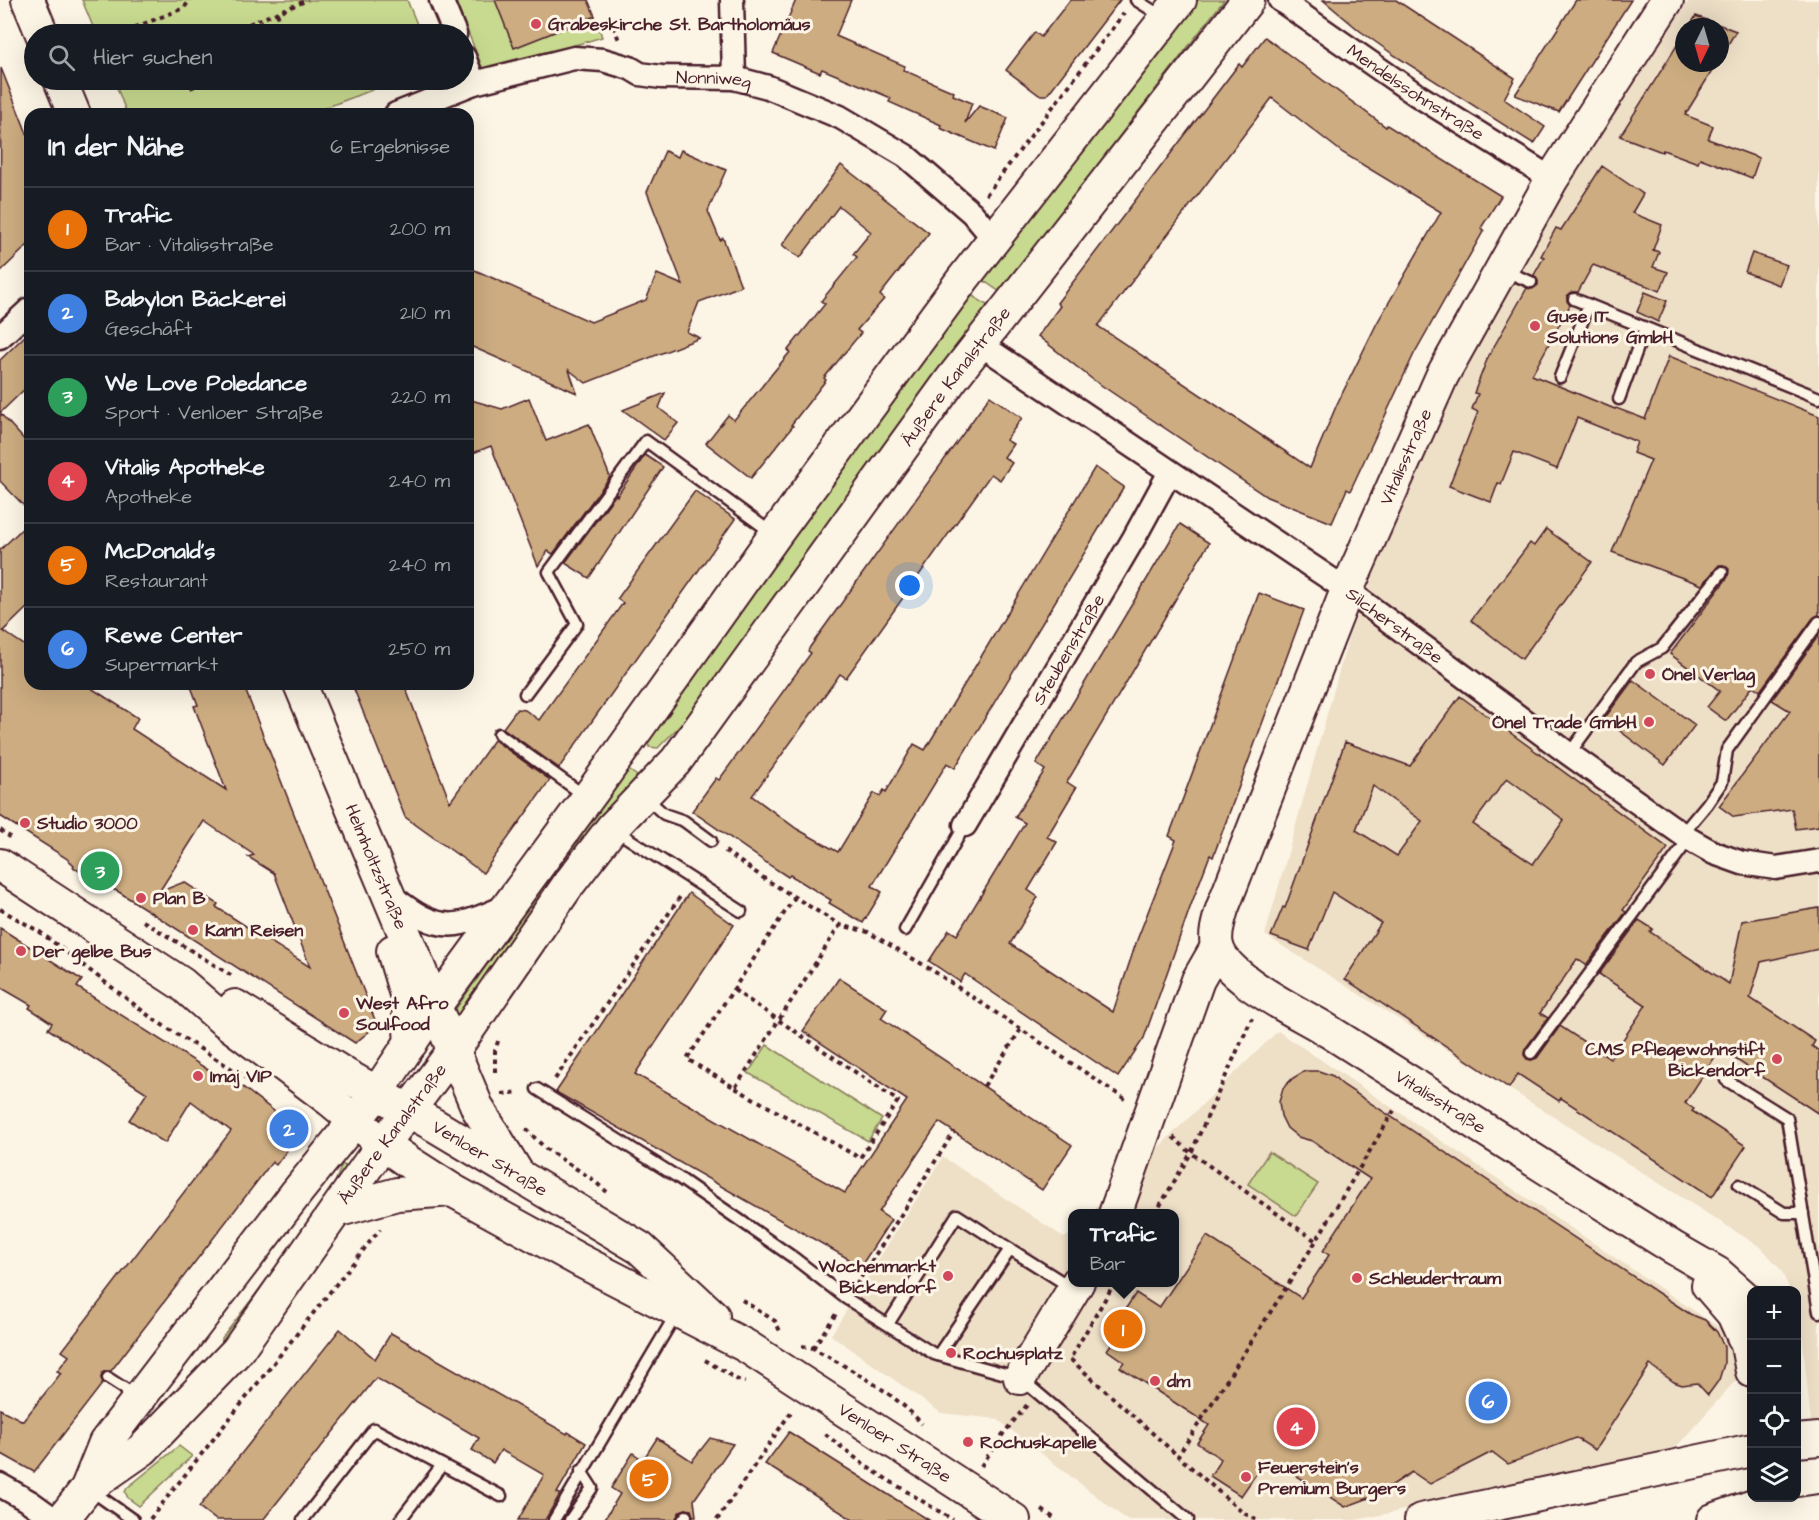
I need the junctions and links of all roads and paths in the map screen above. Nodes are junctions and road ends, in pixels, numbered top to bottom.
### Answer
1 (28, 0) edge
2 (190, 0) edge
3 (308, 0) edge
4 (441, 0) edge
5 (732, 0) edge
6 (1136, 0) edge
7 (1248, 0) edge
8 (1280, 0) edge
9 (1667, 0) edge
10 (1173, 9) edge
11 (277, 13) junction
12 (610, 18) dead end
13 (38, 24) edge
14 (143, 24) edge
15 (249, 24) edge
16 (281, 24) edge
17 (451, 24) edge
18 (615, 29) dead end
19 (734, 78) junction
20 (474, 83) edge
21 (64, 90) edge
22 (456, 90) edge
23 (72, 108) edge
24 (411, 108) edge
25 (1552, 179) junction
26 (994, 239) junction
27 (1502, 270) junction
28 (1531, 282) dead end
29 (1574, 299) dead end
30 (1589, 305) junction
31 (24, 315) edge
32 (1645, 328) junction
33 (0, 337) edge
34 (980, 344) junction
35 (1560, 377) dead end
36 (1819, 398) edge
37 (1619, 399) dead end
38 (1170, 472) junction
39 (775, 535) junction
40 (1722, 572) dead end
41 (1347, 590) junction
42 (1819, 622) edge
43 (302, 690) edge
44 (525, 694) dead end
45 (635, 731) junction
46 (499, 734) dead end
47 (1569, 754) junction
48 (676, 761) junction
49 (644, 795) junction
50 (588, 798) junction
51 (965, 825) joint
52 (612, 828) junction
53 (0, 830) edge
54 (1685, 837) junction
55 (711, 841) joint
56 (10, 854) edge
57 (1819, 861) edge
58 (692, 879) junction
59 (386, 891) junction
60 (795, 897) junction
61 (507, 906) junction
62 (0, 909) edge
63 (741, 911) dead end
64 (136, 916) dead end
65 (840, 925) junction
66 (905, 930) dead end
67 (1217, 946) junction
68 (238, 980) dead end
69 (182, 984) junction
70 (733, 989) junction
71 (1263, 993) junction
72 (435, 1006) junction
73 (779, 1021) junction
74 (1021, 1029) junction
75 (501, 1030) dead end
76 (192, 1036) dead end
77 (494, 1039) dead end
78 (189, 1042) junction
79 (411, 1043) junction
80 (454, 1050) junction
81 (1531, 1053) dead end
82 (1726, 1080) dead end
83 (1411, 1083) junction
84 (984, 1086) dead end
85 (262, 1088) dead end
86 (735, 1088) junction
87 (1110, 1089) dead end
88 (541, 1091) joint
89 (377, 1093) junction
90 (408, 1111) junction
91 (355, 1121) junction
92 (523, 1126) dead end
93 (954, 1132) dead end
94 (383, 1144) junction
95 (1191, 1153) junction
96 (518, 1175) junction
97 (1739, 1185) dead end
98 (452, 1190) junction
99 (397, 1194) junction
100 (608, 1194) dead end
101 (1117, 1209) edge
102 (1158, 1209) edge
103 (336, 1210) junction
104 (1803, 1213) junction
105 (1316, 1240) junction
106 (1672, 1247) junction
107 (1010, 1249) junction
108 (1068, 1282) edge
109 (1076, 1287) edge
110 (1112, 1287) edge
111 (847, 1299) junction
112 (742, 1300) dead end
113 (1747, 1300) edge
114 (678, 1309) junction
115 (1819, 1312) edge
116 (204, 1314) junction
117 (888, 1324) junction
118 (780, 1331) dead end
119 (1747, 1344) edge
120 (795, 1345) dead end
121 (746, 1346) junction
122 (813, 1348) junction
123 (237, 1351) junction
124 (939, 1355) junction
125 (704, 1360) dead end
126 (108, 1378) dead end
127 (738, 1380) dead end
128 (1029, 1386) junction
129 (887, 1390) junction
130 (882, 1397) dead end
131 (139, 1398) junction
132 (793, 1408) dead end
133 (922, 1424) dead end
134 (1747, 1439) edge
135 (1819, 1439) edge
136 (1801, 1441) edge
137 (1740, 1453) edge
138 (1178, 1456) junction
139 (442, 1465) junction
140 (581, 1471) junction
141 (977, 1472) dead end
142 (0, 1485) edge
143 (87, 1488) junction
144 (501, 1496) dead end
145 (1763, 1502) edge
146 (1819, 1511) edge
147 (1016, 1516) edge
148 (55, 1520) edge
149 (62, 1520) edge
150 (133, 1520) edge
151 (150, 1520) edge
152 (303, 1520) edge
153 (400, 1520) edge
154 (554, 1520) edge
155 (570, 1520) edge
156 (717, 1520) edge
157 (1057, 1520) edge
158 (1188, 1520) edge
159 (1256, 1520) edge
160 (1421, 1520) edge
161 (1713, 1520) edge
162 (1758, 1520) edge

1 - 13 main road
2 - 14 path
3 - 11 path
4 - 17 street
5 - 19 street
6 - 10 lane
7 - 34 main road, Äußere Kanalstraße
8 - 25 street, Mendelssohnstraße
9 - 25 main road, Vitalisstraße
10 - 26 main road, Äußere Kanalstraße
11 - 15 path
11 - 16 path
12 - 18 path
19 - 20 street, Nonniweg
19 - 26 street, Nonniweg
21 - 23 main road
22 - 24 street, Nonniweg
25 - 27 main road, Vitalisstraße
26 - 39 main road, Äußere Kanalstraße
27 - 28 lane
27 - 41 main road, Vitalisstraße
29 - 30 lane
30 - 32 lane
30 - 35 lane
31 - 33 street
32 - 36 lane
32 - 37 lane
34 - 38 street, Silcherstraße
34 - 48 main road, Äußere Kanalstraße
38 - 41 street, Silcherstraße
38 - 51 street, Steubenstraße
39 - 44 lane
39 - 45 main road, Äußere Kanalstraße
40 - 47 lane
41 - 47 street, Silcherstraße
41 - 67 main road, Vitalisstraße
42 - 54 lane
43 - 59 main road, Helmholtzstraße
45 - 48 main road
45 - 50 main road, Äußere Kanalstraße
46 - 50 lane
47 - 54 street, Silcherstraße
48 - 49 main road, Äußere Kanalstraße
49 - 52 main road, Äußere Kanalstraße
49 - 55 lane
50 - 61 main road, Äußere Kanalstraße
51 - 66 lane
52 - 58 lane
52 - 80 main road, Äußere Kanalstraße
53 - 56 path
54 - 57 street, Silcherstraße
54 - 81 lane
55 - 60 path
56 - 69 main road, Venloer Straße
58 - 63 lane
58 - 88 path
59 - 61 street
59 - 72 main road, Helmholtzstraße
59 - 79 main road
60 - 65 path
60 - 70 path
61 - 72 main road, Äußere Kanalstraße
62 - 78 path
64 - 68 path
65 - 73 path
65 - 74 path
67 - 71 main road, Vitalisstraße
67 - 101 main road, Vitalisstraße
69 - 89 main road, Venloer Straße
69 - 91 main road, Venloer Straße
70 - 73 path
70 - 86 path
71 - 83 main road, Vitalisstraße
71 - 95 path
72 - 79 main road, Äußere Kanalstraße
72 - 80 main road, Helmholtzstraße
73 - 86 path
73 - 86 path
74 - 84 path
74 - 87 path
75 - 77 path
76 - 78 path
78 - 85 path
79 - 89 main road, Äußere Kanalstraße
80 - 90 main road, Äußere Kanalstraße
80 - 96 main road, Helmholtzstraße
82 - 104 lane
83 - 105 path
83 - 106 main road, Vitalisstraße
88 - 111 lane
89 - 90 main road, Venloer Straße
89 - 91 main road, Äußere Kanalstraße
90 - 94 main road, Äußere Kanalstraße
90 - 96 main road, Venloer Straße
91 - 94 main road, Venloer Straße
91 - 116 main road, Äußere Kanalstraße
92 - 100 path
93 - 111 path
94 - 98 main road, Venloer Straße
94 - 103 main road, Äußere Kanalstraße
95 - 102 path
95 - 105 path
96 - 121 main road, Venloer Straße
97 - 104 lane
98 - 99 main road
98 - 114 main road, Venloer Straße
99 - 103 main road
99 - 151 path
103 - 123 main road, Äußere Kanalstraße
104 - 115 lane
105 - 138 path
106 - 113 main road, Vitalisstraße
106 - 119 main road, Vitalisstraße
107 - 108 lane
107 - 117 lane
107 - 124 lane
109 - 128 main road
110 - 138 path
111 - 117 lane
111 - 122 path
112 - 118 path
114 - 121 main road, Venloer Straße
114 - 140 lane
116 - 123 main road
116 - 131 main road, Äußere Kanalstraße
117 - 124 lane
120 - 122 path
121 - 147 main road, Venloer Straße
122 - 129 path
123 - 143 main road, Äußere Kanalstraße
124 - 128 lane
125 - 127 path
126 - 131 lane
128 - 141 path
128 - 158 lane
129 - 130 path
129 - 133 path
131 - 143 main road, Äußere Kanalstraße
132 - 156 path
134 - 137 main road
135 - 136 main road
137 - 160 main road
138 - 159 path
139 - 144 lane
139 - 152 lane
139 - 153 lane
140 - 154 lane
140 - 155 lane
142 - 148 street
143 - 149 main road, Äußere Kanalstraße
143 - 150 lane
145 - 161 main road
146 - 162 main road
147 - 157 path

